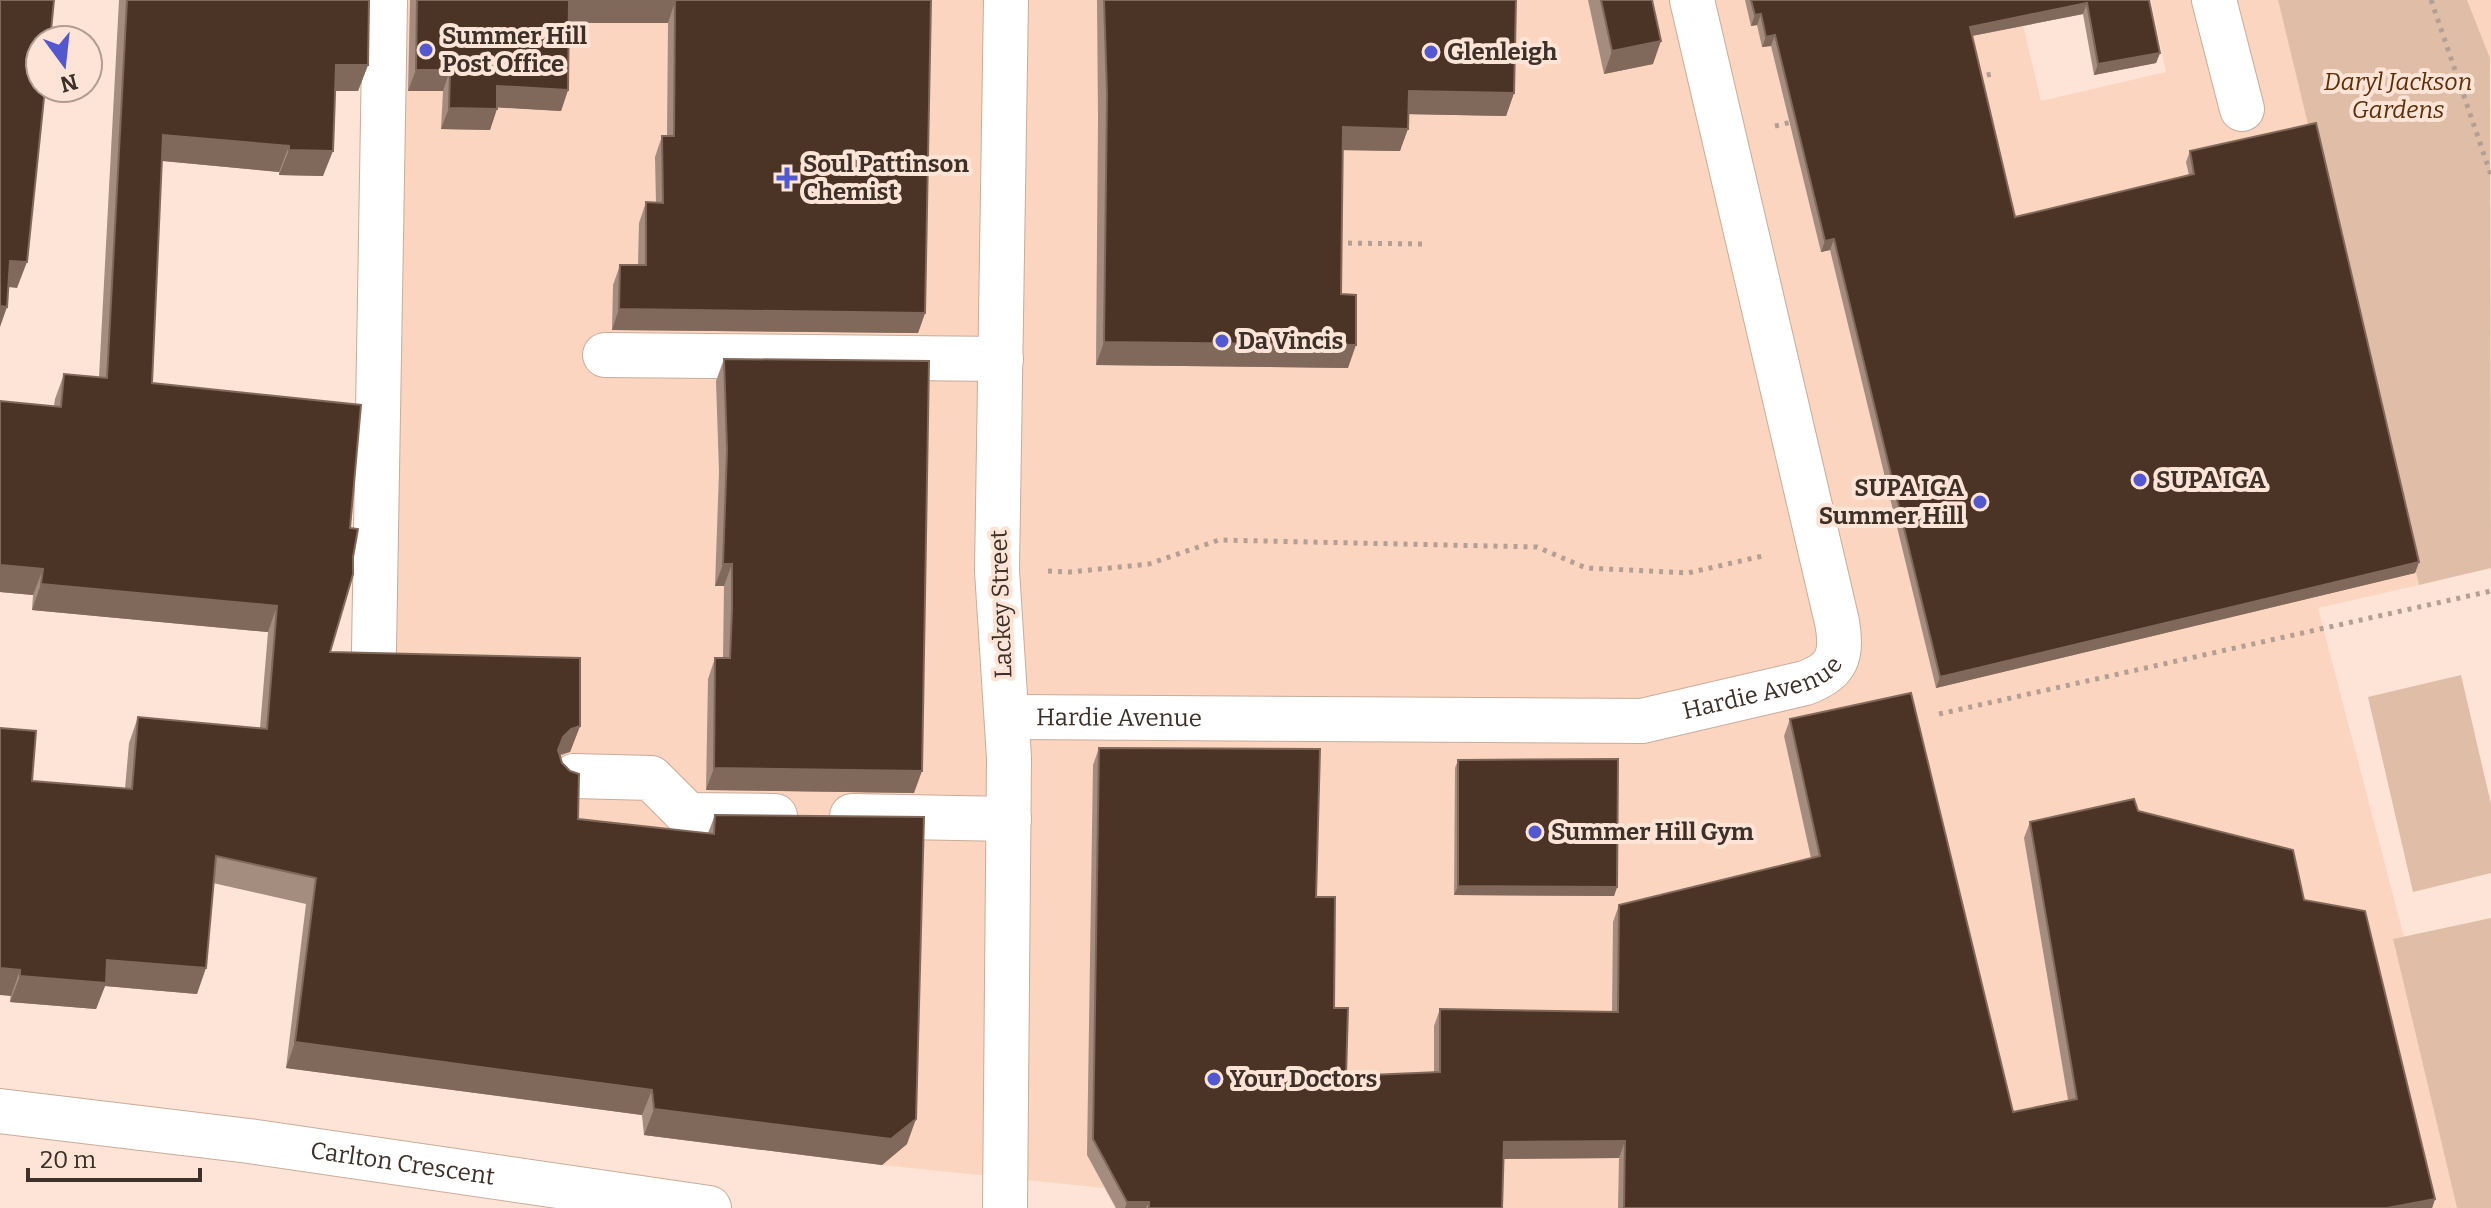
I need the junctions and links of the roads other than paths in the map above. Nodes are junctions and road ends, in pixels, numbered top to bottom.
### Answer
1 (385, 0) edge
2 (1006, 0) edge
3 (1692, 0) edge
4 (2214, 0) edge
5 (2242, 109) dead end
6 (605, 355) dead end
7 (1001, 359) junction
8 (374, 650) edge
9 (1007, 717) junction
10 (574, 776) edge
11 (1009, 819) junction
12 (0, 1111) edge
13 (709, 1208) edge
14 (1005, 1208) edge

1 - 8 street
2 - 7 street, Lackey Street
3 - 9 street, Hardie Avenue
4 - 5 street
6 - 7 street
7 - 9 street, Lackey Street
9 - 11 street, Lackey Street
10 - 11 street
11 - 14 street, Lackey Street
12 - 13 street, Carlton Crescent

